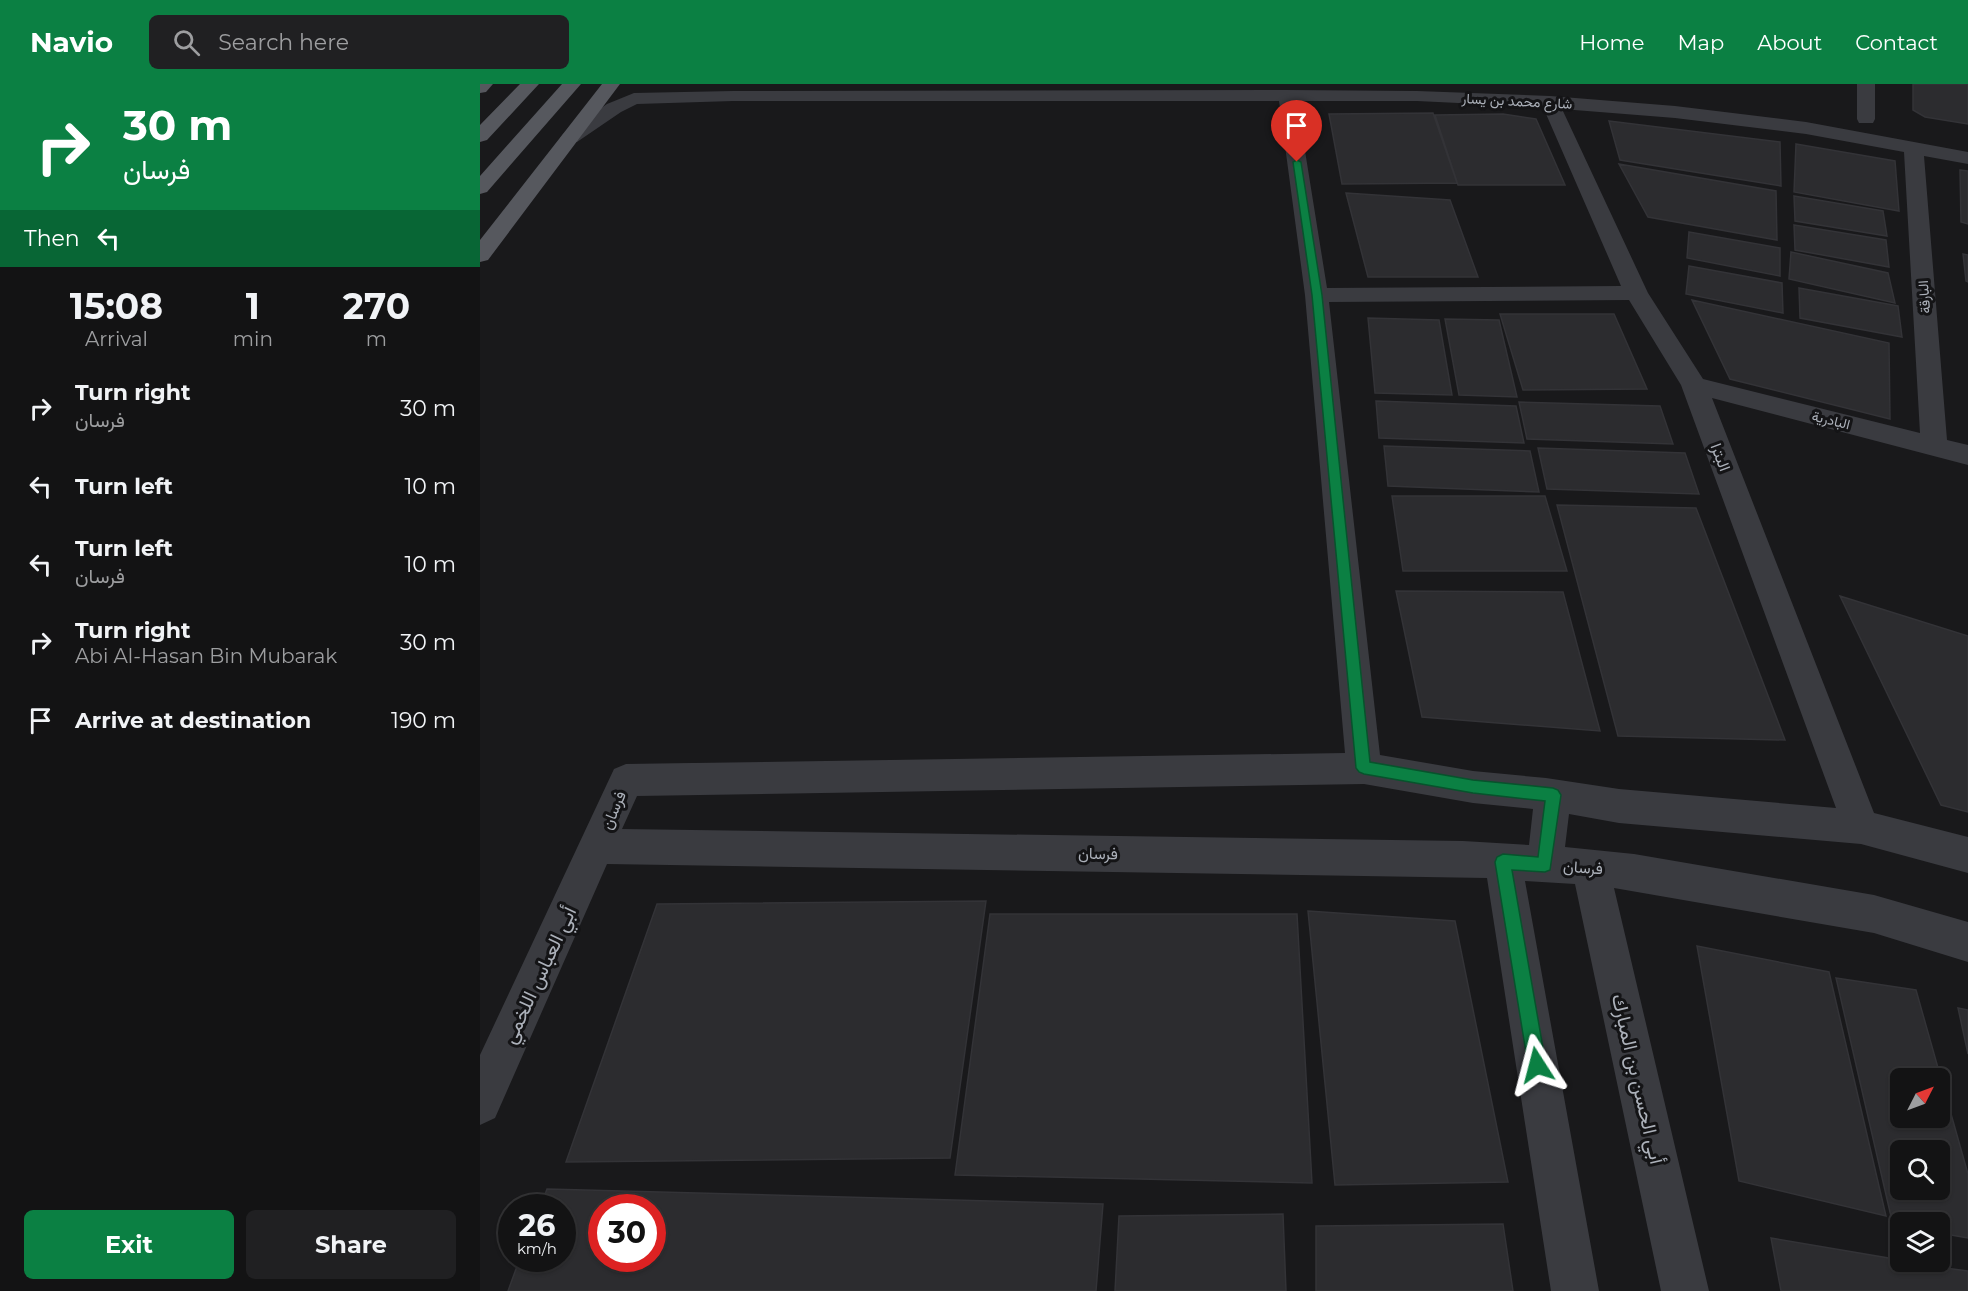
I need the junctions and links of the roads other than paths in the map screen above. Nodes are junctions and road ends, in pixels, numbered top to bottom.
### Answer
1 (484, 84) edge
2 (530, 84) edge
3 (572, 84) edge
4 (611, 84) edge
5 (700, 84) edge
6 (1866, 84) edge
7 (480, 88) edge
8 (1287, 95) junction
9 (733, 96) junction
10 (1550, 102) junction
11 (1844, 115) dead end
12 (1866, 118) junction
13 (1889, 123) dead end
14 (480, 136) edge
15 (570, 138) junction
16 (1914, 148) junction
17 (1968, 158) edge
18 (480, 188) edge
19 (480, 255) edge
20 (1636, 293) junction
21 (1317, 295) junction
22 (1694, 386) junction
23 (1934, 446) junction
24 (1968, 455) edge
25 (1364, 768) junction
26 (1553, 795) junction
27 (1861, 827) junction
28 (598, 846) junction
29 (1968, 855) edge
30 (1503, 862) junction
31 (1545, 865) junction
32 (1590, 867) junction
33 (1968, 942) edge
34 (480, 1103) edge
35 (1575, 1291) edge
36 (1685, 1291) edge

1 - 7 main road
2 - 14 main road
3 - 18 main road
4 - 15 main road
5 - 9 street
6 - 12 street
8 - 9 street, شارع محمد بن يسار
8 - 10 street, شارع محمد بن يسار
8 - 21 street
9 - 15 street, شارع محمد بن يسار
10 - 16 street, شارع محمد بن يسار
10 - 20 street, البترا
11 - 12 street
12 - 13 street
15 - 19 main road
16 - 17 street, شارع محمد بن يسار
16 - 23 street, البارقة
20 - 21 street
20 - 22 street, البترا
21 - 25 street
22 - 23 street, البادرية
22 - 27 street, البترا
23 - 24 street, البادرية
25 - 26 street, فرسان
25 - 28 street, فرسان
26 - 27 street, فرسان
26 - 31 street
27 - 29 street, فرسان
28 - 30 street, فرسان
28 - 34 street, أبي العباس اللخمي
30 - 31 street, فرسان
30 - 35 street
31 - 32 street, فرسان
32 - 33 street, فرسان
32 - 36 street, أبي الحسن بن المبارك

